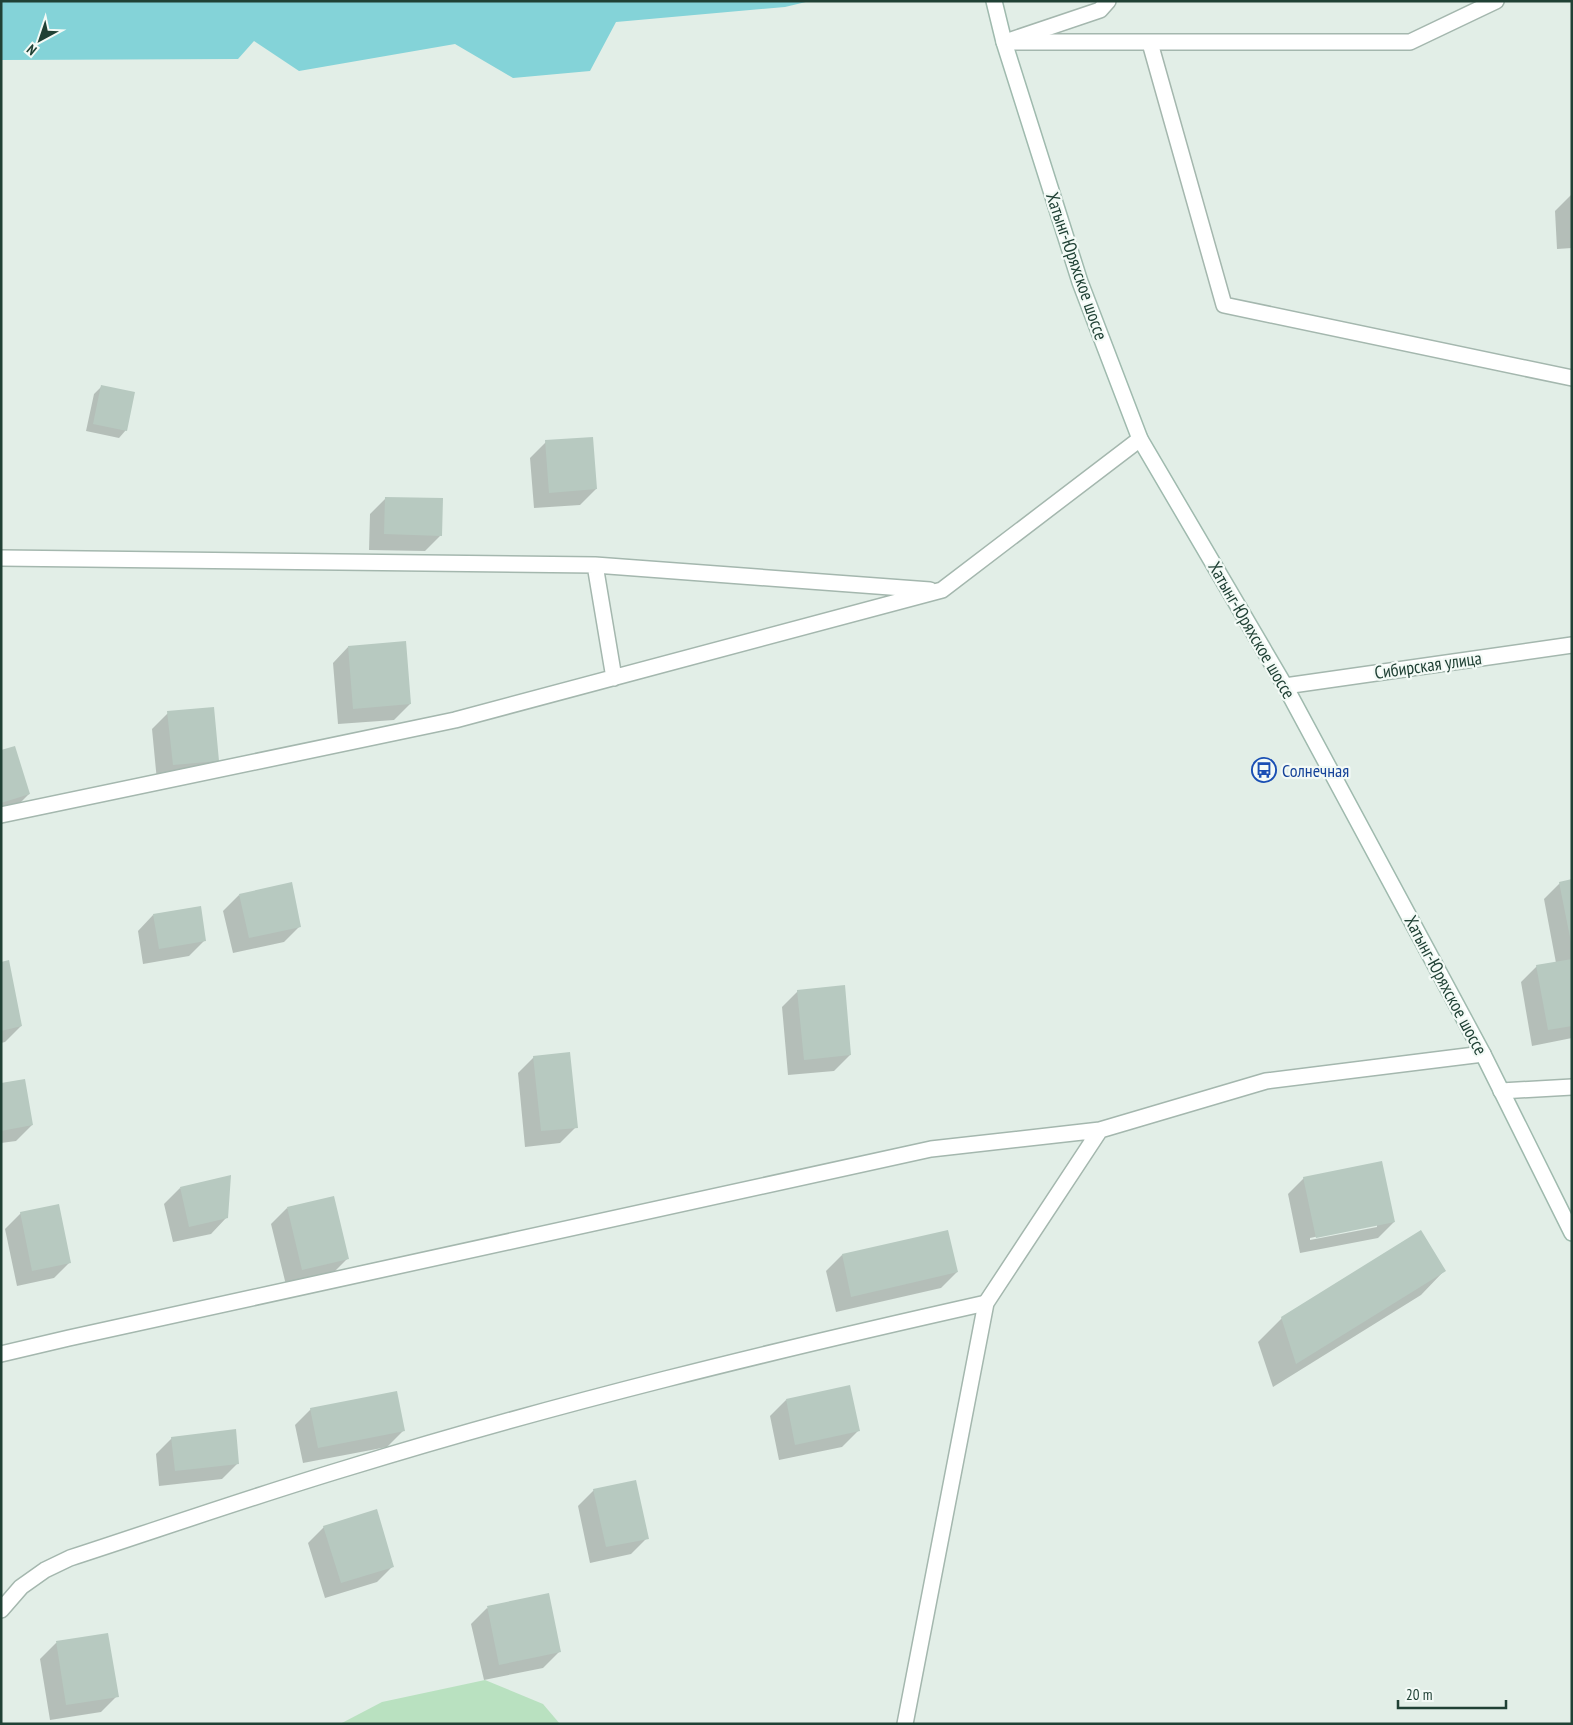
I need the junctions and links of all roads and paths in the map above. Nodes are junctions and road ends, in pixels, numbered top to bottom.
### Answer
1 (994, 1) edge
2 (1108, 1) edge
3 (1496, 1) edge
4 (1004, 42) junction
5 (1150, 43) junction
6 (1572, 378) edge
7 (1140, 439) junction
8 (1, 558) edge
9 (596, 565) junction
10 (942, 590) junction
11 (1572, 645) edge
12 (614, 678) junction
13 (1285, 686) junction
14 (1, 815) edge
15 (1483, 1054) junction
16 (1572, 1087) edge
17 (1501, 1091) junction
18 (1100, 1130) junction
19 (1572, 1233) edge
20 (986, 1303) junction
21 (1, 1354) edge
22 (1, 1610) edge
23 (905, 1724) edge

1 - 4 street, Хатынг-Юряхское шоссе
2 - 4 street
3 - 5 street
4 - 5 street
4 - 7 street, Хатынг-Юряхское шоссе
5 - 6 street
7 - 10 street
7 - 13 street, Хатынг-Юряхское шоссе
8 - 9 street
9 - 10 street
9 - 12 street
10 - 12 street
11 - 13 street, Сибирская улица
12 - 14 street
13 - 15 street, Хатынг-Юряхское шоссе
15 - 17 street, Хатынг-Юряхское шоссе
15 - 18 street
16 - 17 street
17 - 19 street, Хатынг-Юряхское шоссе
18 - 20 street
18 - 21 street
20 - 22 street
20 - 23 street

